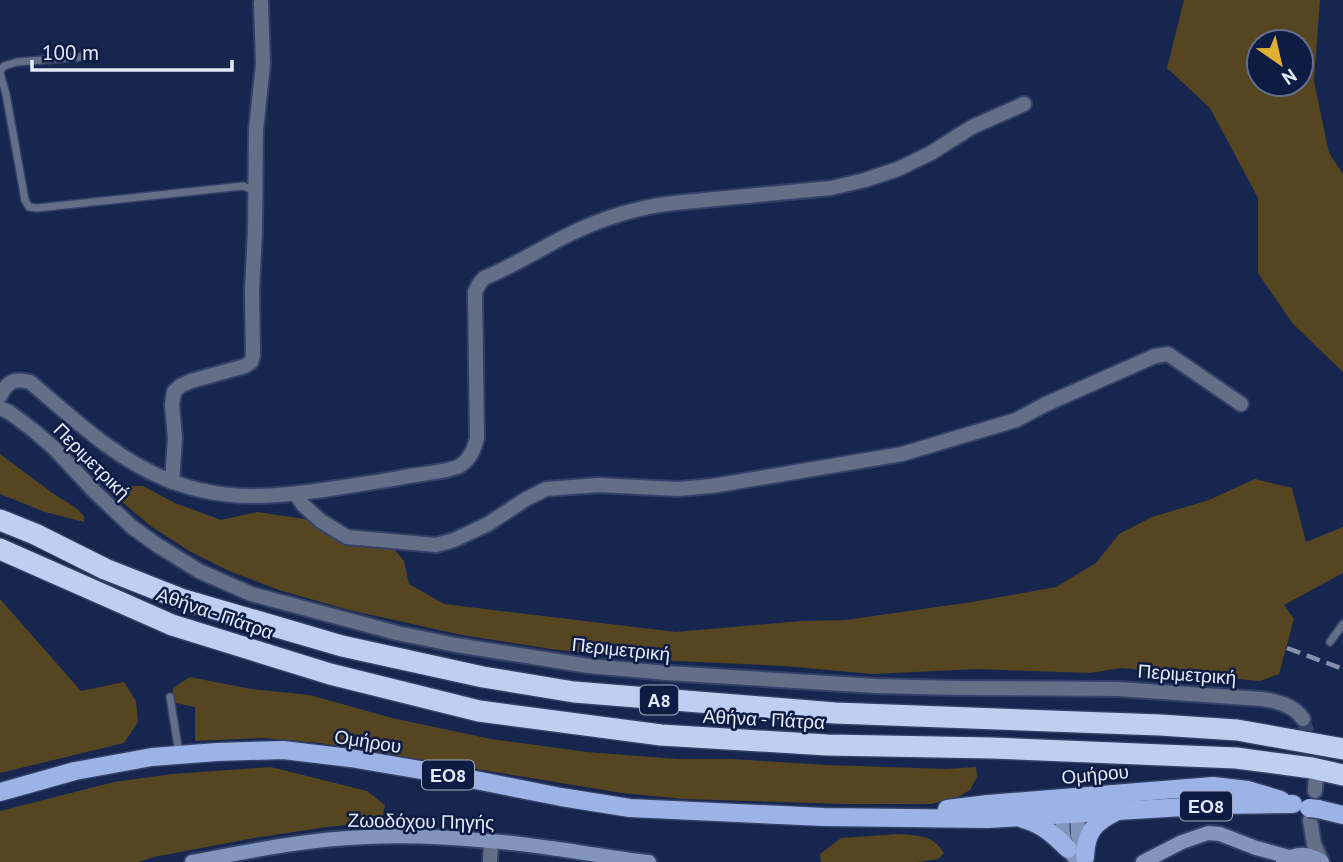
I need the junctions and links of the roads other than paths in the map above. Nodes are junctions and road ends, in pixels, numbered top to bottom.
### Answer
1 (261, 3) dead end
2 (92, 56) dead end
3 (0, 72) edge
4 (1024, 104) dead end
5 (255, 191) junction
6 (0, 373) edge
7 (20, 380) junction
8 (2, 392) edge
9 (1241, 404) dead end
10 (0, 408) edge
11 (172, 482) junction
12 (296, 494) junction
13 (0, 520) edge
14 (0, 549) edge
15 (1343, 624) edge
16 (1330, 642) dead end
17 (170, 697) dead end
18 (1303, 719) tunnel mouth
19 (1343, 749) edge
20 (179, 754) junction
21 (1343, 775) edge
22 (0, 792) edge
23 (1310, 798) junction
24 (1071, 805) junction
25 (1119, 810) junction
26 (1343, 815) edge
27 (899, 817) junction
28 (1017, 817) junction
29 (491, 841) junction
30 (1245, 844) junction
31 (1080, 858) edge
32 (1289, 858) edge
33 (192, 862) edge
34 (490, 862) edge
35 (649, 862) edge
36 (1143, 862) edge
37 (1263, 862) edge
38 (1322, 862) edge

1 - 5 street
2 - 3 lane
3 - 5 lane
4 - 12 street
5 - 11 street
6 - 7 street
7 - 8 street
7 - 11 street
9 - 12 street
10 - 18 street, Περιμετρική
11 - 12 street
13 - 19 highway, Αθήνα - Πάτρα / Α8
14 - 21 highway, Αθήνα - Πάτρα / Α8
15 - 16 lane
17 - 20 lane
20 - 22 main road, Ομήρου / ΕΟ8
20 - 27 main road, Ομήρου / ΕΟ8
23 - 24 main road, Ομήρου / ΕΟ8
23 - 25 main road, Ομήρου / ΕΟ8
23 - 26 main road, Ομήρου / ΕΟ8
24 - 25 main road, Ομήρου / ΕΟ8
24 - 27 main road, Ομήρου / ΕΟ8
24 - 28 main road, Ομήρου / ΕΟ8
24 - 31 main road
25 - 31 main road
27 - 28 main road, Ομήρου / ΕΟ8
28 - 31 main road
29 - 33 main road, Ζωοδόχου Πηγής
29 - 34 street
29 - 35 main road, Ζωοδόχου Πηγής
30 - 32 main road
30 - 36 main road
30 - 37 main road
32 - 38 main road
32 - 38 street

